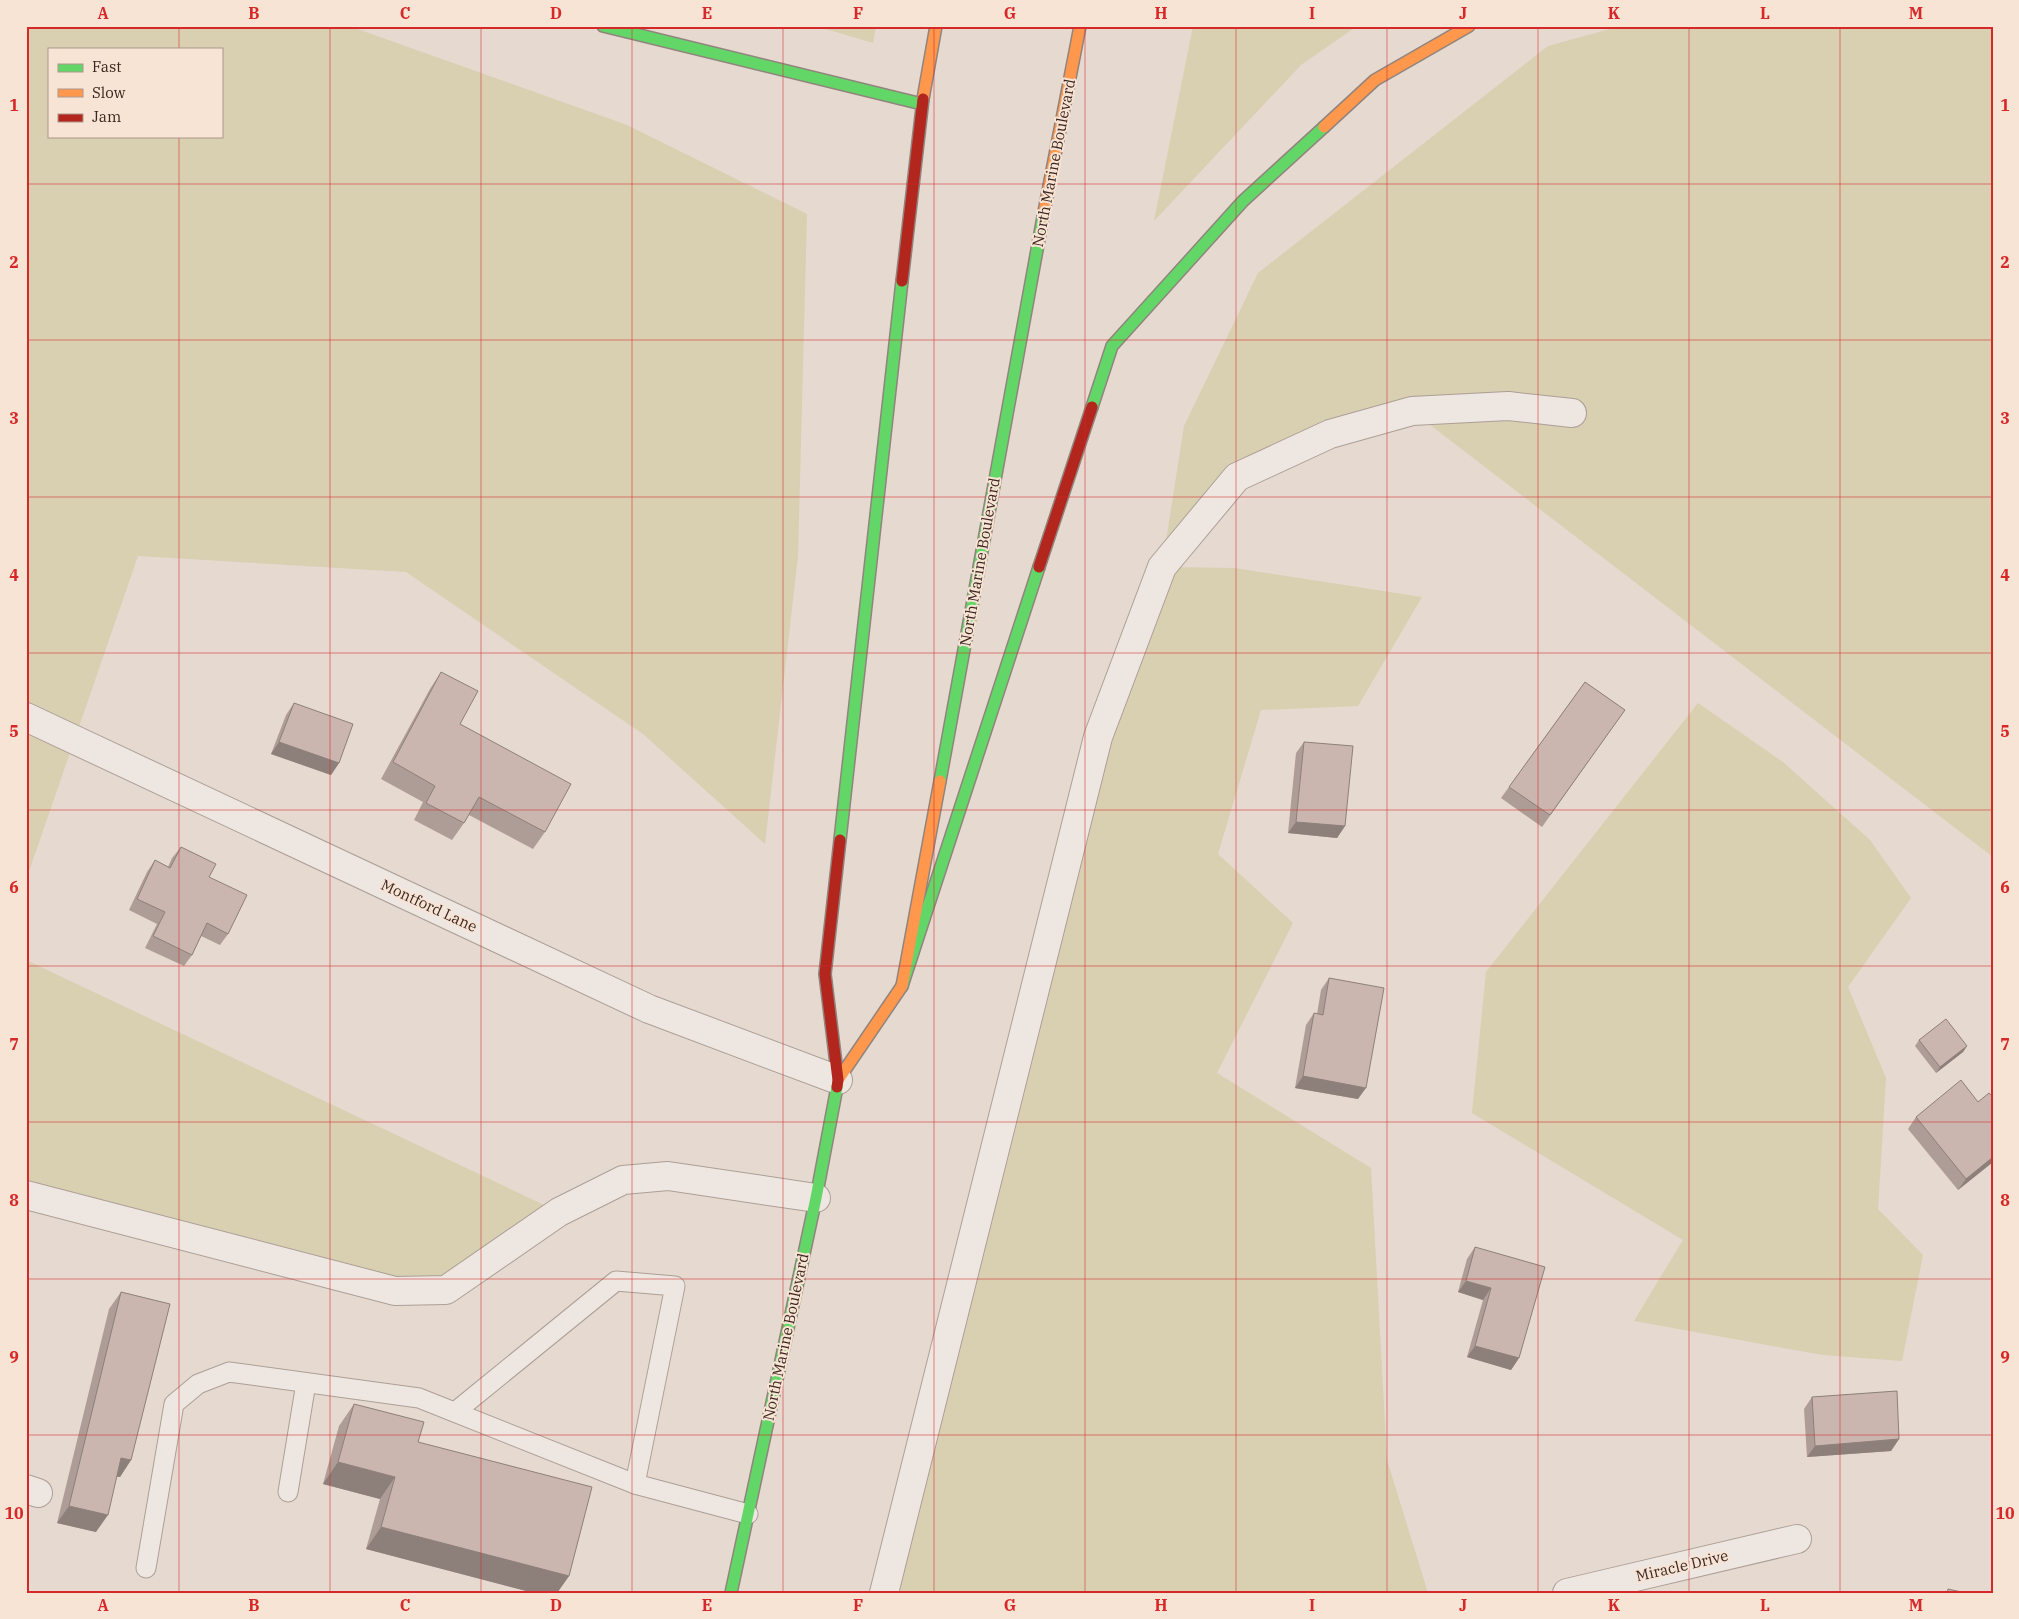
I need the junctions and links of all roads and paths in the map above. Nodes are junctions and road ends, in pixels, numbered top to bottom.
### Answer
1 (603, 26) edge
2 (936, 26) edge
3 (1080, 26) edge
4 (1469, 26) edge
5 (922, 104) junction
6 (1572, 413) dead end
7 (26, 717) edge
8 (902, 986) junction
9 (838, 1080) junction
10 (26, 1196) edge
11 (816, 1198) junction
12 (306, 1383) junction
13 (455, 1412) junction
14 (635, 1484) junction
15 (288, 1492) dead end
16 (748, 1514) junction
17 (1797, 1539) dead end
18 (146, 1568) dead end
19 (732, 1593) edge
20 (884, 1593) edge
21 (1567, 1593) edge

1 - 5 main road
2 - 5 main road, North Marine Boulevard
3 - 8 main road, North Marine Boulevard
4 - 8 main road
5 - 9 main road, North Marine Boulevard
6 - 20 street
7 - 9 street, Montford Lane
8 - 9 main road, North Marine Boulevard
9 - 11 main road, North Marine Boulevard
10 - 11 street
11 - 16 main road, North Marine Boulevard
12 - 13 lane
12 - 15 lane
12 - 18 lane
13 - 14 lane
13 - 14 lane
14 - 16 lane
16 - 19 main road, North Marine Boulevard
17 - 21 street, Miracle Drive

